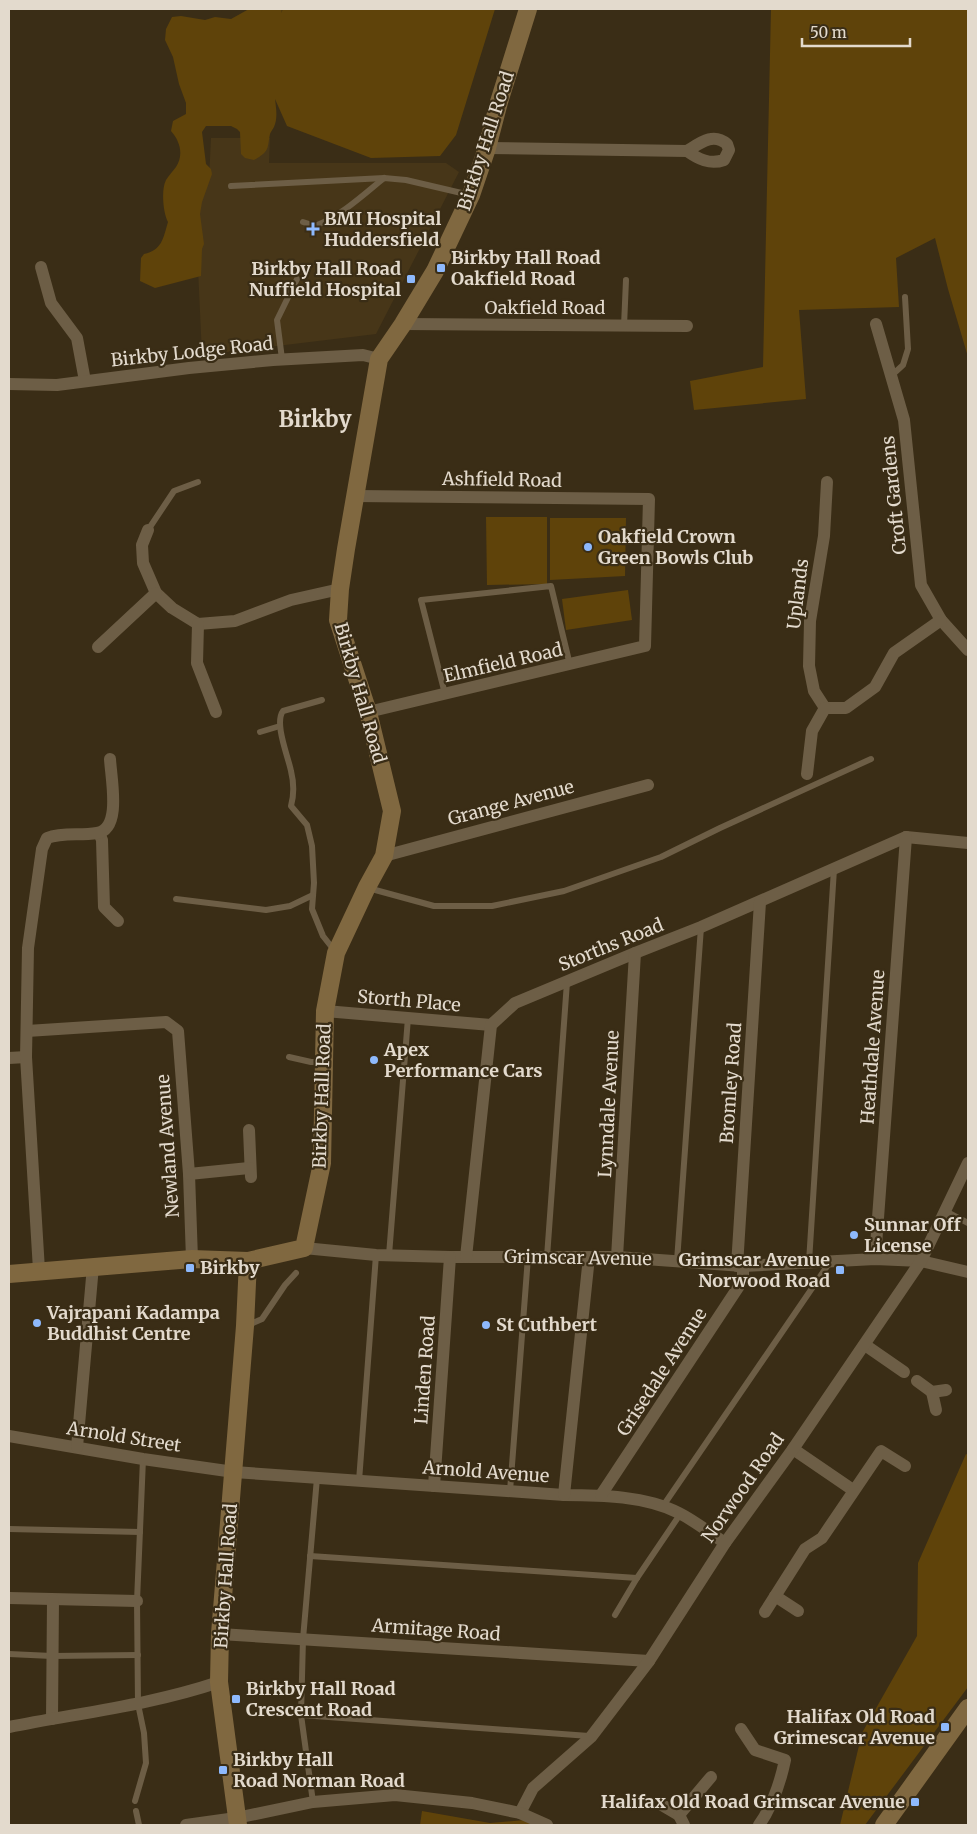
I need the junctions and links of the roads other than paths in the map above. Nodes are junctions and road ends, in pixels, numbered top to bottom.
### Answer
1 (528, 9) edge
2 (487, 148) junction
3 (687, 151) dead end
4 (384, 178) junction
5 (231, 186) dead end
6 (471, 195) junction
7 (303, 222) dead end
8 (41, 267) dead end
9 (297, 279) dead end
10 (626, 280) dead end
11 (905, 298) dead end
12 (403, 324) junction
13 (876, 324) dead end
14 (624, 326) junction
15 (687, 326) dead end
16 (282, 359) junction
17 (379, 359) junction
18 (891, 376) junction
19 (85, 382) junction
20 (9, 384) edge
21 (198, 482) dead end
22 (828, 482) dead end
23 (355, 496) junction
24 (148, 530) joint
25 (340, 589) junction
26 (156, 593) junction
27 (941, 620) junction
28 (198, 624) junction
29 (645, 646) joint
30 (98, 647) dead end
31 (968, 650) edge
32 (570, 665) junction
33 (445, 694) junction
34 (322, 700) dead end
35 (825, 708) junction
36 (216, 712) dead end
37 (368, 712) junction
38 (280, 726) junction
39 (260, 732) dead end
40 (871, 759) dead end
41 (110, 760) dead end
42 (807, 774) dead end
43 (648, 785) dead end
44 (99, 833) junction
45 (906, 837) junction
46 (968, 844) edge
47 (384, 856) junction
48 (834, 869) junction
49 (367, 887) junction
50 (313, 895) junction
51 (176, 899) dead end
52 (760, 902) junction
53 (118, 921) dead end
54 (701, 927) junction
55 (336, 953) junction
56 (635, 953) junction
57 (567, 982) junction
58 (324, 1011) junction
59 (408, 1018) junction
60 (491, 1025) junction
61 (27, 1031) junction
62 (26, 1057) junction
63 (290, 1057) dead end
64 (9, 1058) edge
65 (323, 1062) junction
66 (249, 1130) dead end
67 (968, 1163) edge
68 (189, 1174) junction
69 (945, 1211) junction
70 (968, 1223) edge
71 (304, 1248) junction
72 (376, 1255) junction
73 (389, 1255) junction
74 (450, 1257) junction
75 (466, 1257) junction
76 (528, 1257) junction
77 (547, 1257) junction
78 (589, 1257) junction
79 (618, 1257) junction
80 (192, 1259) junction
81 (875, 1259) junction
82 (921, 1260) junction
83 (248, 1261) junction
84 (678, 1261) junction
85 (831, 1261) junction
86 (809, 1262) junction
87 (93, 1266) junction
88 (740, 1266) junction
89 (39, 1270) junction
90 (968, 1272) edge
91 (296, 1273) dead end
92 (9, 1274) edge
93 (245, 1326) junction
94 (865, 1345) junction
95 (904, 1372) dead end
96 (917, 1381) dead end
97 (946, 1390) dead end
98 (932, 1392) junction
99 (936, 1410) dead end
100 (9, 1436) edge
101 (77, 1447) junction
102 (793, 1449) junction
103 (143, 1460) junction
104 (906, 1466) dead end
105 (234, 1472) junction
106 (317, 1478) junction
107 (359, 1481) junction
108 (434, 1486) junction
109 (853, 1490) junction
110 (510, 1491) junction
111 (564, 1495) junction
112 (601, 1495) junction
113 (663, 1506) junction
114 (681, 1513) junction
115 (9, 1529) edge
116 (140, 1532) junction
117 (725, 1543) junction
118 (310, 1556) junction
119 (637, 1578) junction
120 (775, 1596) junction
121 (9, 1598) edge
122 (53, 1600) junction
123 (137, 1601) junction
124 (798, 1611) dead end
125 (765, 1612) dead end
126 (615, 1615) dead end
127 (220, 1634) junction
128 (303, 1639) junction
129 (9, 1654) edge
130 (138, 1655) junction
131 (52, 1656) junction
132 (649, 1661) junction
133 (219, 1682) junction
134 (138, 1704) junction
135 (968, 1708) edge
136 (301, 1715) junction
137 (52, 1718) junction
138 (9, 1727) edge
139 (741, 1730) dead end
140 (591, 1736) junction
141 (712, 1778) dead end
142 (135, 1801) dead end
143 (313, 1802) junction
144 (662, 1805) dead end
145 (136, 1811) dead end
146 (520, 1813) junction
147 (682, 1820) edge
148 (237, 1822) edge
149 (139, 1825) edge
150 (186, 1825) edge
151 (547, 1825) edge
152 (759, 1825) edge
153 (884, 1825) edge

1 - 2 street, Birkby Hall Road
2 - 3 street
2 - 6 street, Birkby Hall Road
4 - 5 lane
4 - 6 lane
4 - 7 lane
6 - 12 street, Birkby Hall Road
8 - 19 street
9 - 16 lane
10 - 14 lane
11 - 18 lane
12 - 14 street, Oakfield Road
12 - 17 street, Birkby Hall Road
13 - 18 street, Croft Gardens
14 - 15 street, Oakfield Road
16 - 17 street, Birkby Lodge Road
16 - 19 street, Birkby Lodge Road
17 - 23 street, Birkby Hall Road
18 - 27 street, Croft Gardens
19 - 20 street, Birkby Lodge Road
21 - 24 lane
22 - 35 street, Uplands
23 - 25 street, Birkby Hall Road
23 - 29 street, Ashfield Road
24 - 26 street
25 - 28 street
25 - 37 street, Birkby Hall Road
26 - 28 street
26 - 30 street
27 - 31 street, Croft Gardens
27 - 35 street
28 - 36 street
29 - 32 street, Elmfield Road
32 - 33 street, Elmfield Road
32 - 33 lane
33 - 37 street, Elmfield Road
34 - 38 lane
35 - 42 street
37 - 47 street, Birkby Hall Road
38 - 39 lane
38 - 50 lane
40 - 49 lane
41 - 44 street
43 - 47 street, Grange Avenue
44 - 53 street
44 - 61 street
45 - 46 street
45 - 48 street, Storths Road
45 - 81 street, Heathdale Avenue
47 - 49 street, Birkby Hall Road
48 - 52 street, Storths Road
48 - 86 lane
49 - 55 street, Birkby Hall Road
50 - 51 lane
50 - 55 lane
52 - 54 street, Storths Road
52 - 88 street, Bromley Road
54 - 56 street, Storths Road
54 - 84 lane
55 - 58 street, Birkby Hall Road
56 - 57 street, Storths Road
56 - 79 street, Lynndale Avenue
57 - 60 street, Storths Road
57 - 77 lane
58 - 59 street, Storth Place
58 - 65 street, Birkby Hall Road
59 - 60 street, Storth Place
59 - 73 lane
60 - 75 street
61 - 62 street
61 - 68 street, Newland Avenue
62 - 64 street
62 - 89 street
63 - 65 lane
65 - 71 street, Birkby Hall Road
66 - 68 street
67 - 69 street, Norwood Road
68 - 80 street, Newland Avenue
69 - 70 lane
69 - 82 street, Norwood Road
71 - 72 street, Grimscar Avenue
71 - 83 street, Grimscar Avenue
72 - 73 street, Grimscar Avenue
72 - 107 lane
73 - 74 street, Grimscar Avenue
74 - 75 street, Grimscar Avenue
74 - 108 street, Linden Road
75 - 76 street, Grimscar Avenue
76 - 77 street, Grimscar Avenue
76 - 110 lane
77 - 78 street, Grimscar Avenue
78 - 79 street, Grimscar Avenue
78 - 111 street
79 - 84 street, Grimscar Avenue
80 - 83 street, Grimscar Avenue
80 - 87 street, Grimscar Avenue
81 - 82 street, Grimscar Avenue
81 - 85 street, Grimscar Avenue
82 - 90 street, Grimscar Avenue
82 - 94 street, Norwood Road
83 - 93 street, Birkby Hall Road
84 - 88 street, Grimscar Avenue
85 - 86 street, Grimscar Avenue
85 - 113 lane
86 - 88 street, Grimscar Avenue
87 - 89 street, Grimscar Avenue
87 - 101 street
88 - 112 street, Grisedale Avenue
89 - 92 street, Grimscar Avenue
91 - 93 lane
93 - 105 street, Birkby Hall Road
94 - 95 street
94 - 102 street, Norwood Road
96 - 98 street
97 - 98 street
98 - 99 street
100 - 101 street, Arnold Street
101 - 103 street, Arnold Street
102 - 109 street
102 - 117 street, Norwood Road
103 - 105 street, Arnold Street
103 - 116 lane
104 - 109 street
105 - 106 street, Arnold Avenue
105 - 127 street, Birkby Hall Road
106 - 107 street, Arnold Avenue
106 - 118 lane
107 - 108 street, Arnold Avenue
108 - 110 street, Arnold Avenue
109 - 120 street
110 - 111 street, Arnold Avenue
111 - 112 street, Arnold Avenue
112 - 113 street, Arnold Avenue
113 - 114 street, Arnold Avenue
114 - 117 street, Arnold Avenue
114 - 119 lane
115 - 116 lane
116 - 123 lane
117 - 132 street, Norwood Road
118 - 119 lane
118 - 128 lane
119 - 126 lane
120 - 124 street
120 - 125 street
121 - 122 street
122 - 123 street
122 - 131 street
123 - 130 lane
127 - 128 street, Armitage Road
127 - 133 street, Birkby Hall Road
128 - 132 street, Armitage Road
128 - 136 lane
129 - 131 lane
130 - 131 lane
130 - 134 lane
131 - 137 street
132 - 140 street, Norwood Road
133 - 134 street
133 - 148 street, Birkby Hall Road
134 - 137 street
134 - 142 lane
135 - 153 street
136 - 140 lane
136 - 143 lane
137 - 138 street
139 - 152 street
140 - 146 street, Norwood Road
141 - 147 street
143 - 146 street
143 - 148 street
144 - 147 street
145 - 149 lane
146 - 151 street
148 - 150 street

